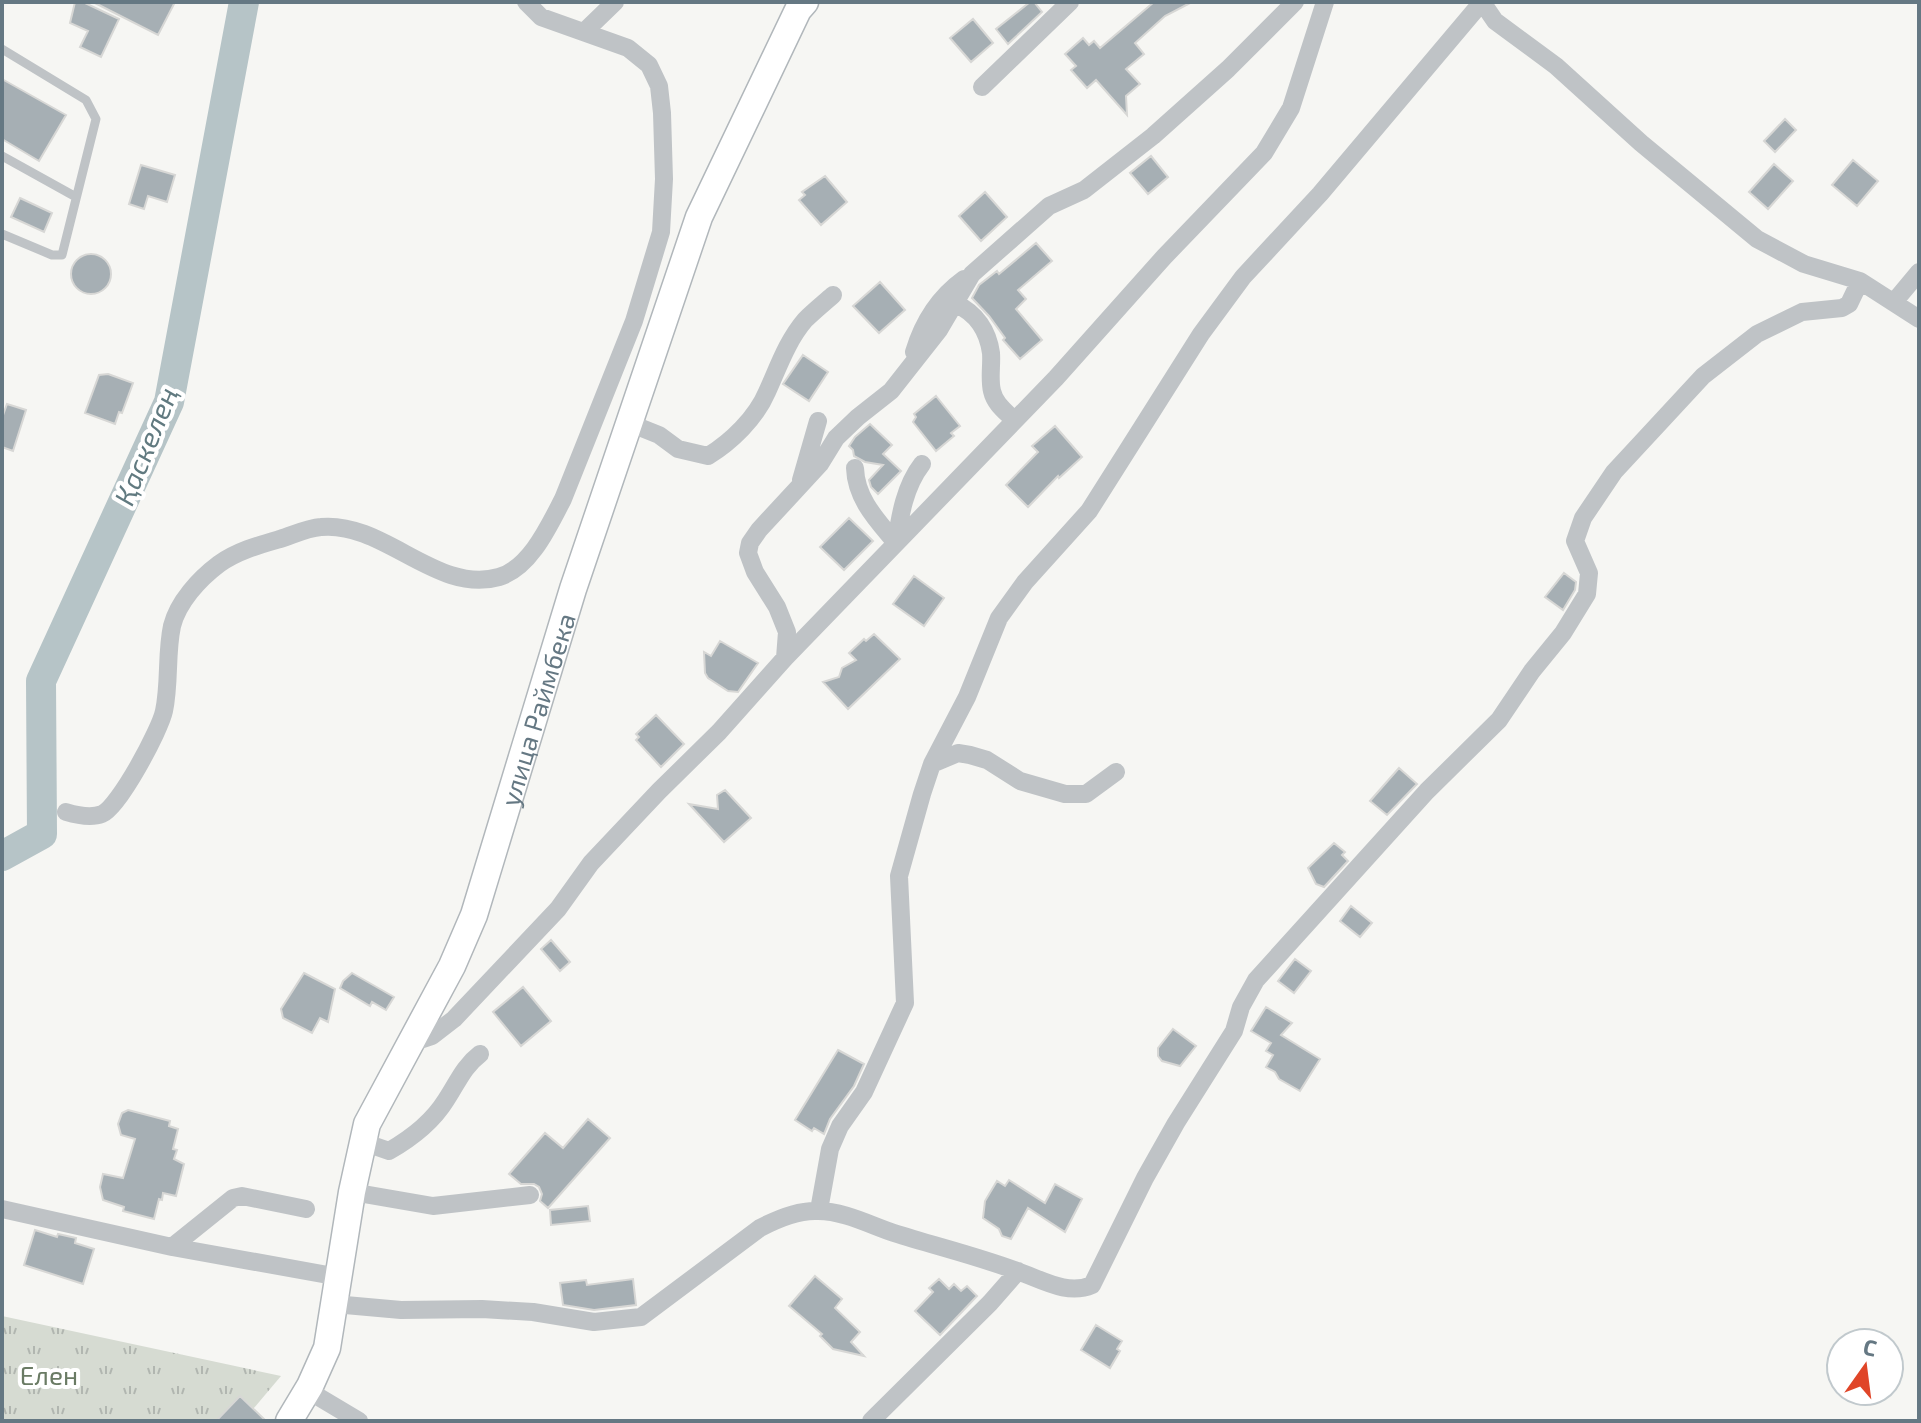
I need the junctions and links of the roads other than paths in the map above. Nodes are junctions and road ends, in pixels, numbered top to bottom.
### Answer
1 (526, 2) edge
2 (615, 2) edge
3 (805, 2) edge
4 (1070, 2) edge
5 (1295, 2) edge
6 (1325, 2) edge
7 (1482, 2) edge
8 (584, 32) junction
9 (2, 49) edge
10 (982, 87) dead end
11 (2, 156) edge
12 (76, 197) junction
13 (2, 234) edge
14 (1919, 272) edge
15 (972, 274) junction
16 (1860, 281) junction
17 (833, 295) dead end
18 (1894, 302) junction
19 (956, 304) junction
20 (1919, 319) edge
21 (910, 366) junction
22 (1014, 420) junction
23 (818, 421) dead end
24 (629, 423) junction
25 (922, 464) dead end
26 (855, 468) dead end
27 (799, 486) junction
28 (896, 543) junction
29 (785, 658) junction
30 (932, 764) junction
31 (1116, 772) dead end
32 (66, 812) dead end
33 (411, 1043) junction
34 (480, 1054) dead end
35 (363, 1142) junction
36 (352, 1192) junction
37 (530, 1195) dead end
38 (2, 1209) edge
39 (306, 1209) dead end
40 (819, 1210) junction
41 (172, 1247) junction
42 (1018, 1271) junction
43 (339, 1277) junction
44 (334, 1304) junction
45 (307, 1390) junction
46 (289, 1421) edge
47 (359, 1421) edge
48 (871, 1421) edge

1 - 8 street
2 - 8 street
3 - 24 street, улица Раймбека
4 - 10 street
5 - 15 street
6 - 22 street
7 - 16 street
7 - 30 street
8 - 32 street
9 - 12 lane
11 - 12 lane
12 - 13 lane
14 - 18 street
15 - 19 street
15 - 21 street
16 - 18 street
16 - 42 street
17 - 24 street
18 - 20 street
19 - 21 street
19 - 22 street
21 - 27 street
22 - 28 street
23 - 27 street
24 - 33 street, улица Раймбека
25 - 28 street
26 - 28 street
27 - 29 street
28 - 29 street
29 - 33 street
30 - 31 street
30 - 40 street
33 - 35 street, улица Раймбека
34 - 35 street
35 - 36 street, улица Раймбека
36 - 37 street
36 - 43 street, улица Раймбека
38 - 41 street
39 - 41 street
40 - 42 street
40 - 44 street
41 - 43 street
42 - 48 street
43 - 44 street, улица Раймбека
44 - 45 street, улица Раймбека
45 - 46 street, улица Раймбека
45 - 47 street

